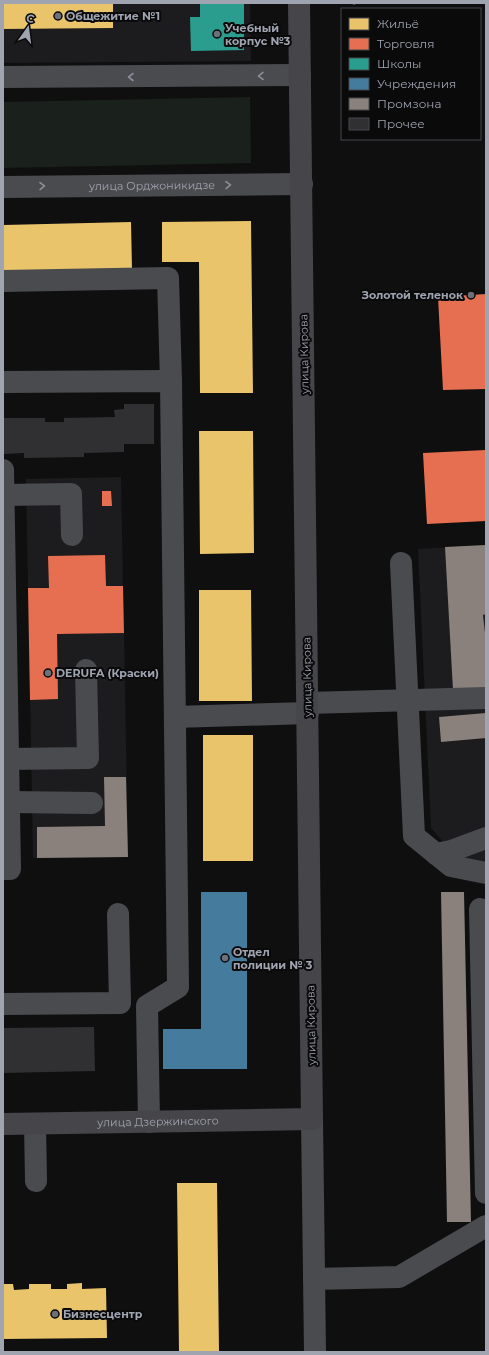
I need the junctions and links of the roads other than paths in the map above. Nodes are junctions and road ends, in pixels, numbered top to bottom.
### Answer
1 (299, 3) edge
2 (300, 75) junction
3 (3, 77) edge
4 (302, 184) junction
5 (3, 187) edge
6 (3, 281) edge
7 (171, 381) junction
8 (3, 382) edge
9 (3, 470) edge
10 (4, 495) junction
11 (72, 535) dead end
12 (401, 563) dead end
13 (86, 670) dead end
14 (486, 698) edge
15 (407, 701) junction
16 (308, 708) junction
17 (175, 717) junction
18 (8, 759) junction
19 (9, 802) junction
20 (92, 803) dead end
21 (486, 838) edge
22 (436, 854) junction
23 (3, 869) edge
24 (486, 873) edge
25 (480, 909) dead end
26 (118, 914) dead end
27 (3, 1004) edge
28 (312, 1119) junction
29 (149, 1122) junction
30 (3, 1124) edge
31 (35, 1124) junction
32 (36, 1181) dead end
33 (486, 1193) edge
34 (486, 1226) edge
35 (314, 1279) junction
36 (315, 1352) edge

1 - 2 main road, улица Кирова
2 -> 3 street
2 - 4 main road, улица Кирова
5 -> 4 street, улица Орджоникидзе
4 - 16 main road, улица Кирова
6 - 7 street
7 - 8 street
7 - 17 street
9 - 10 street
10 - 11 street
10 - 18 street
12 - 15 street
13 - 18 street
14 - 15 street
15 - 16 street
15 - 22 street
16 - 17 street
16 - 28 main road, улица Кирова
17 - 29 street
18 - 19 street
19 - 20 street
19 - 23 street
21 - 22 street
22 - 24 street
25 - 33 street
26 - 27 street
28 - 29 main road, улица Дзержинского
28 - 35 street, улица Кирова
29 - 31 main road, улица Дзержинского
30 - 31 main road, улица Дзержинского
31 - 32 street
34 - 35 street
35 - 36 street, улица Кирова

